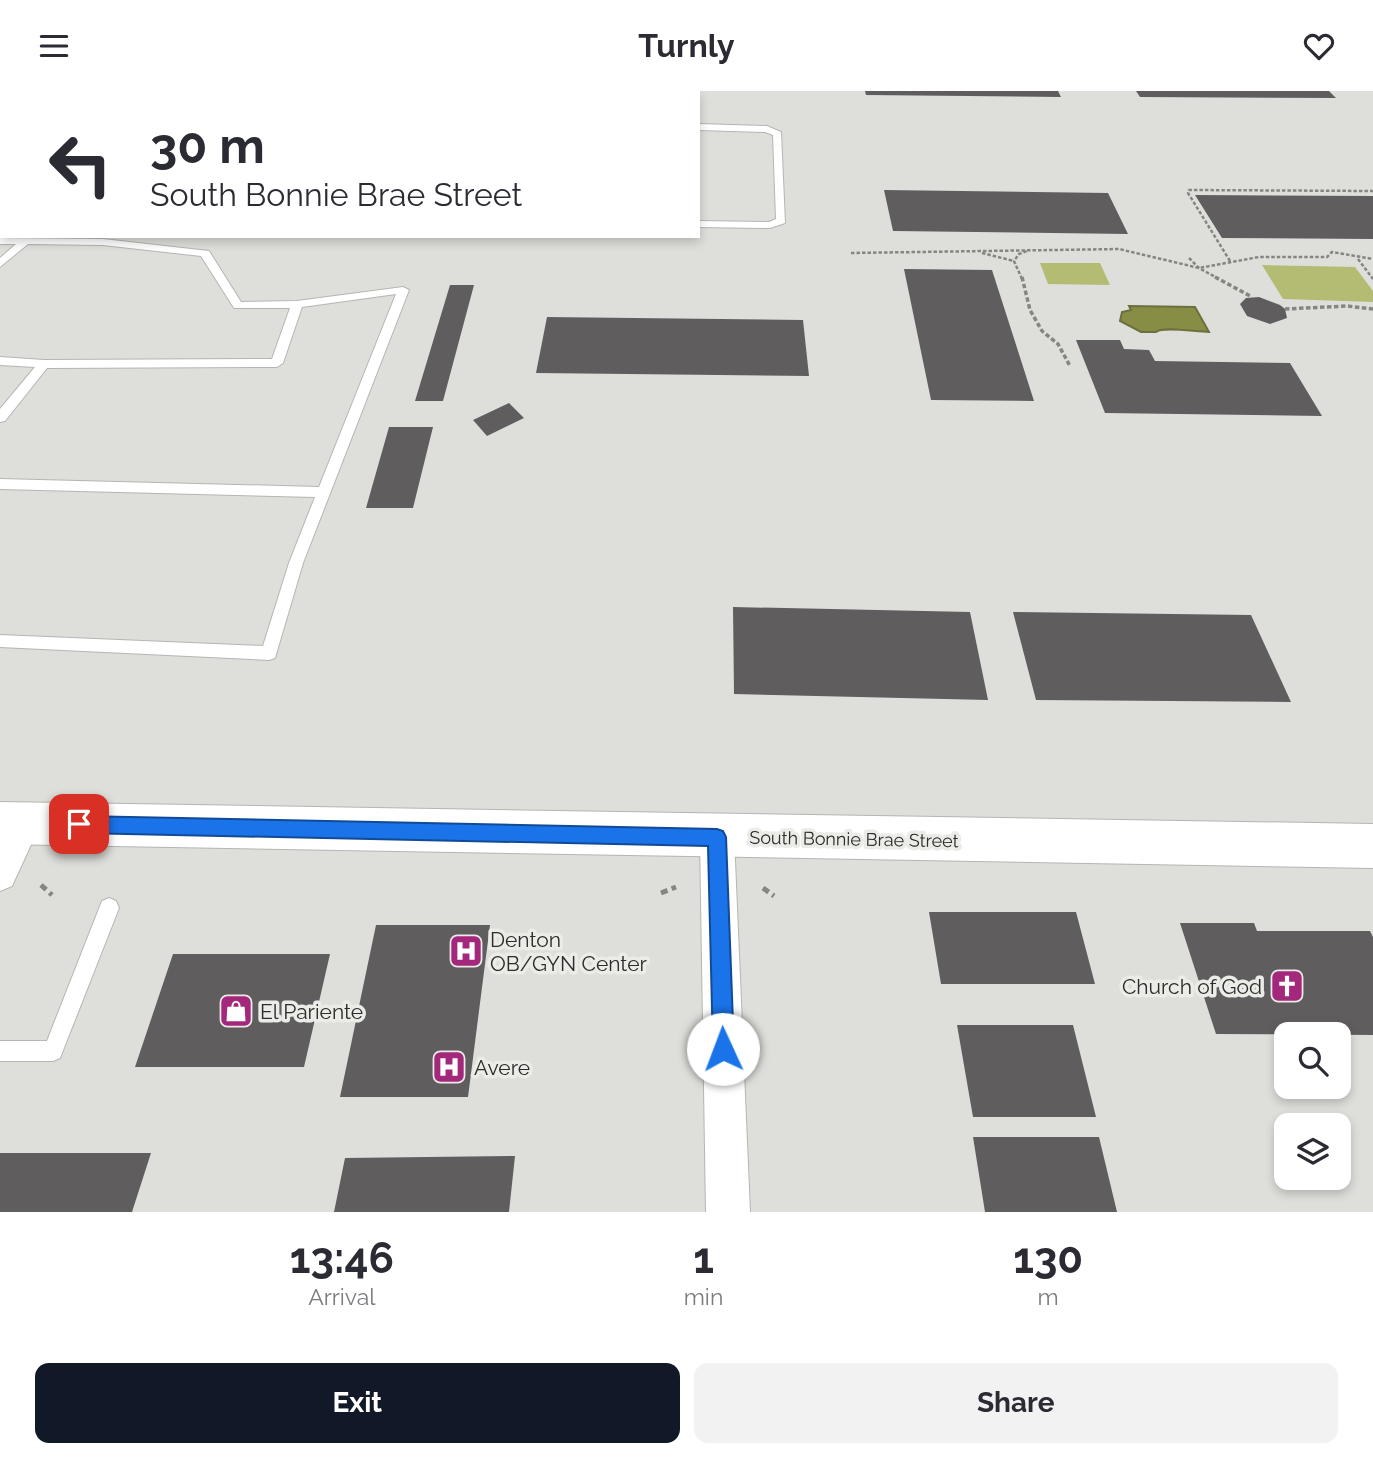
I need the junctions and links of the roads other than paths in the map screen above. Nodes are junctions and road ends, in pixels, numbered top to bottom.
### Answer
1 (700, 127) edge
2 (700, 224) edge
3 (0, 241) edge
4 (26, 241) junction
5 (0, 264) edge
6 (297, 304) junction
7 (0, 361) edge
8 (44, 364) junction
9 (0, 418) edge
10 (0, 484) edge
11 (325, 492) junction
12 (0, 641) edge
13 (12, 823) edge
14 (717, 837) junction
15 (1373, 846) edge
16 (0, 874) edge
17 (109, 908) dead end
18 (0, 1051) edge
19 (728, 1212) edge

1 - 2 lane
3 - 4 lane
4 - 5 lane
4 - 6 lane
6 - 8 lane
6 - 11 lane
7 - 8 lane
8 - 9 lane
10 - 11 lane
11 - 12 lane
13 - 14 main road, South Bonnie Brae Street
13 - 16 street
14 - 15 main road, South Bonnie Brae Street
14 - 19 street
17 - 18 lane

